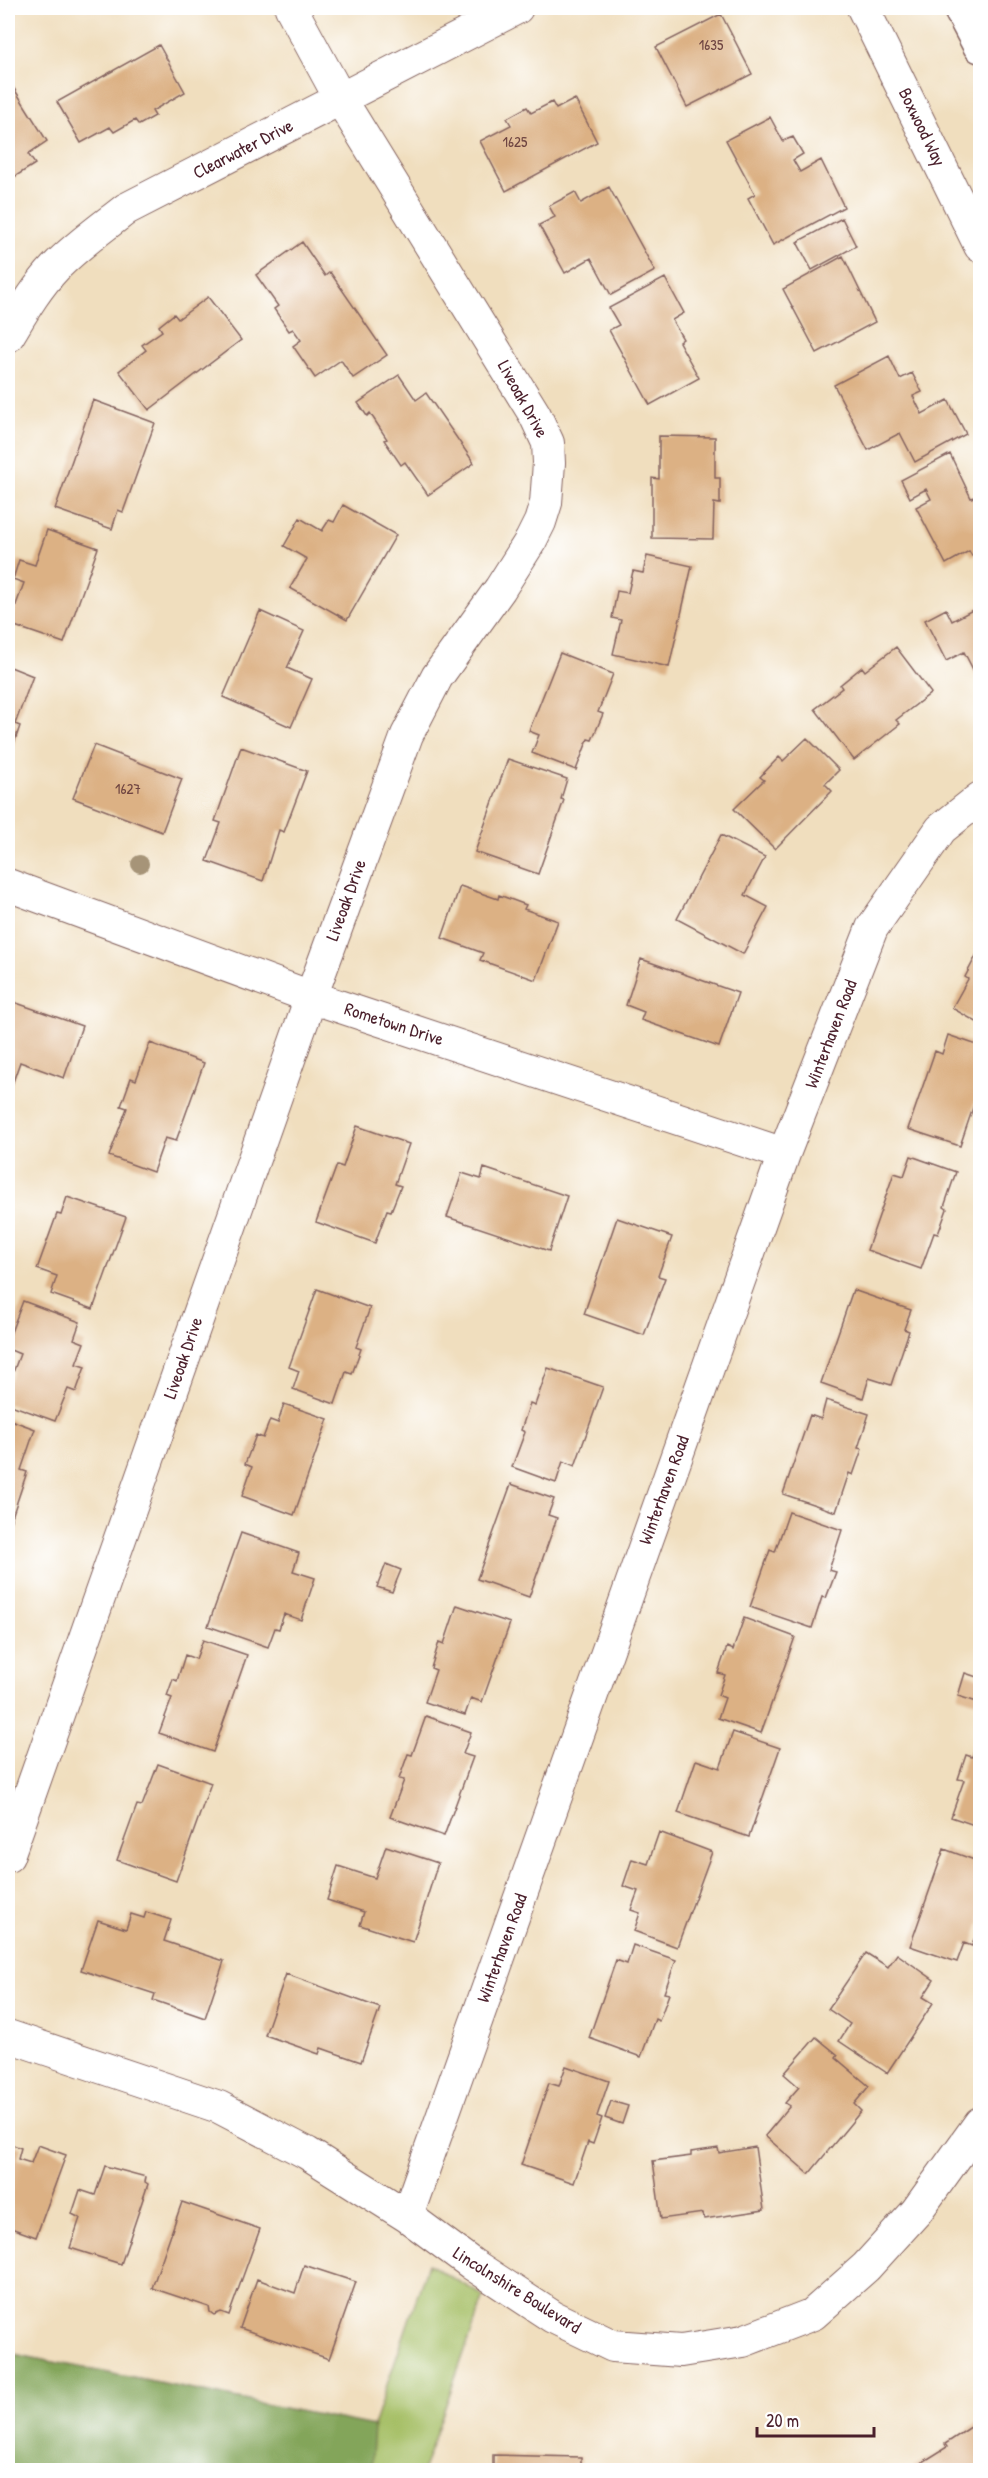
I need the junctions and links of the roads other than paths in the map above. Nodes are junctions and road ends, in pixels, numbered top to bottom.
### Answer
1 (291, 8) edge
2 (517, 8) edge
3 (863, 8) edge
4 (960, 8) edge
5 (981, 46) edge
6 (341, 100) junction
7 (981, 246) edge
8 (8, 336) edge
9 (981, 798) edge
10 (8, 885) edge
11 (311, 997) junction
12 (784, 1154) junction
13 (8, 1856) edge
14 (8, 2036) edge
15 (981, 2123) edge
16 (407, 2216) junction

1 - 6 street, Liveoak Drive
2 - 6 street, Clearwater Drive
3 - 7 street, Boxwood Way
4 - 5 highway
6 - 8 street, Clearwater Drive
6 - 11 street, Liveoak Drive
9 - 12 street, Winterhaven Road
10 - 11 street, Rometown Drive
11 - 12 street, Rometown Drive
11 - 13 street, Liveoak Drive
12 - 16 street, Winterhaven Road
14 - 16 street, Lincolnshire Boulevard
15 - 16 street, Lincolnshire Boulevard

